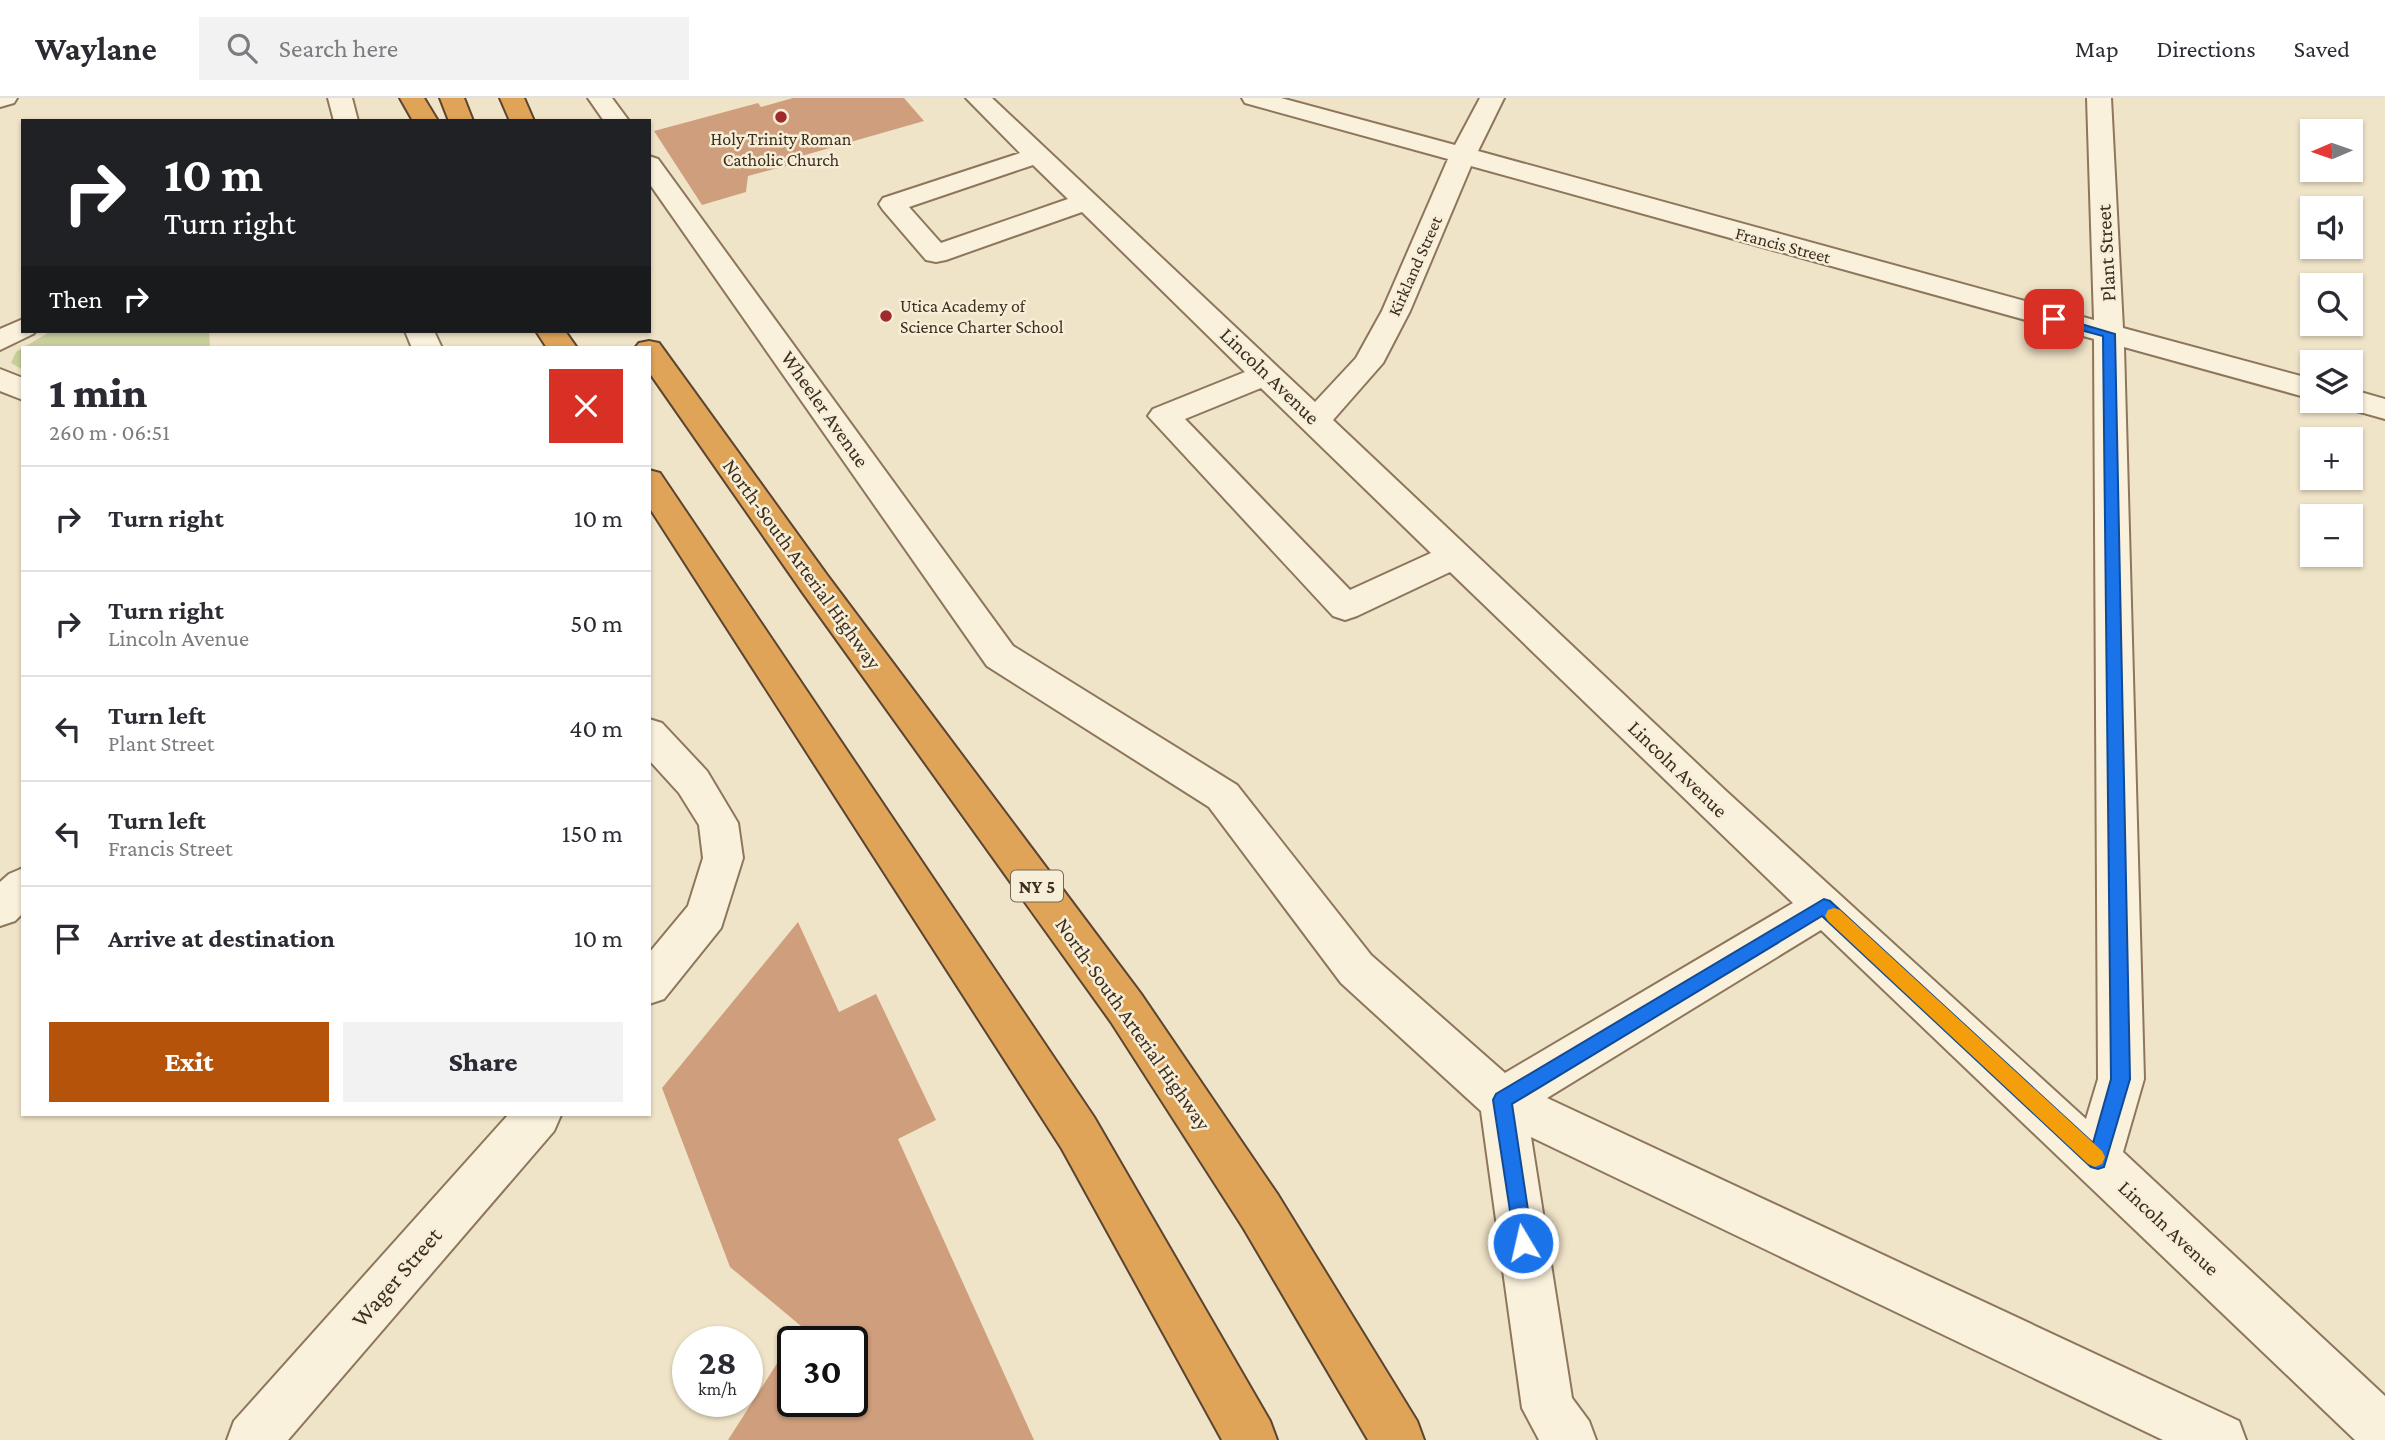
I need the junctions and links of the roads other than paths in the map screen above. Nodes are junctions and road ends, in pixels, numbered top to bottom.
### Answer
1 (5, 98) edge
2 (340, 98) edge
3 (412, 98) edge
4 (452, 98) edge
5 (512, 98) edge
6 (600, 98) edge
7 (978, 98) edge
8 (1254, 98) edge
9 (1492, 98) edge
10 (2099, 98) edge
11 (0, 100) edge
12 (345, 119) edge
13 (424, 119) edge
14 (460, 119) edge
15 (521, 119) edge
16 (616, 119) edge
17 (1039, 156) junction
18 (1462, 157) junction
19 (651, 167) edge
20 (1087, 202) junction
21 (21, 329) edge
22 (2109, 334) junction
23 (0, 341) edge
24 (651, 352) edge
25 (1268, 374) junction
26 (0, 379) edge
27 (2300, 386) edge
28 (21, 389) edge
29 (2363, 403) edge
30 (2385, 409) edge
31 (1316, 419) junction
32 (651, 484) edge
33 (1456, 555) junction
34 (651, 736) edge
35 (21, 888) edge
36 (1824, 906) junction
37 (0, 908) edge
38 (651, 983) edge
39 (1502, 1100) junction
40 (537, 1116) edge
41 (2098, 1160) junction
42 (2385, 1432) edge
43 (253, 1440) edge
44 (1251, 1440) edge
45 (1398, 1440) edge
46 (1570, 1440) edge
47 (2220, 1440) edge

1 - 11 street
2 - 12 street
3 - 13 highway
4 - 14 highway
5 - 15 highway
6 - 16 street
7 - 17 street, Lincoln Avenue
8 - 18 street, Francis Street
9 - 18 street, Kirkland Street
10 - 22 street, Plant Street
17 - 20 street, Lincoln Avenue
17 - 20 street
18 - 22 street, Francis Street
18 - 31 street, Kirkland Street
19 - 39 street, Wheeler Avenue
20 - 25 street, Lincoln Avenue
21 - 23 street
22 - 27 street, Francis Street
22 - 41 street, Plant Street
24 - 45 highway, North-South Arterial Highway / NY 5
25 - 31 street, Lincoln Avenue
25 - 33 street
26 - 28 street
29 - 30 street
31 - 33 street, Lincoln Avenue
32 - 44 highway
33 - 36 street, Lincoln Avenue
34 - 38 street
35 - 37 street
36 - 39 street
36 - 41 street, Lincoln Avenue
39 - 46 street
39 - 47 street
40 - 43 street, Wager Street
41 - 42 street, Lincoln Avenue

